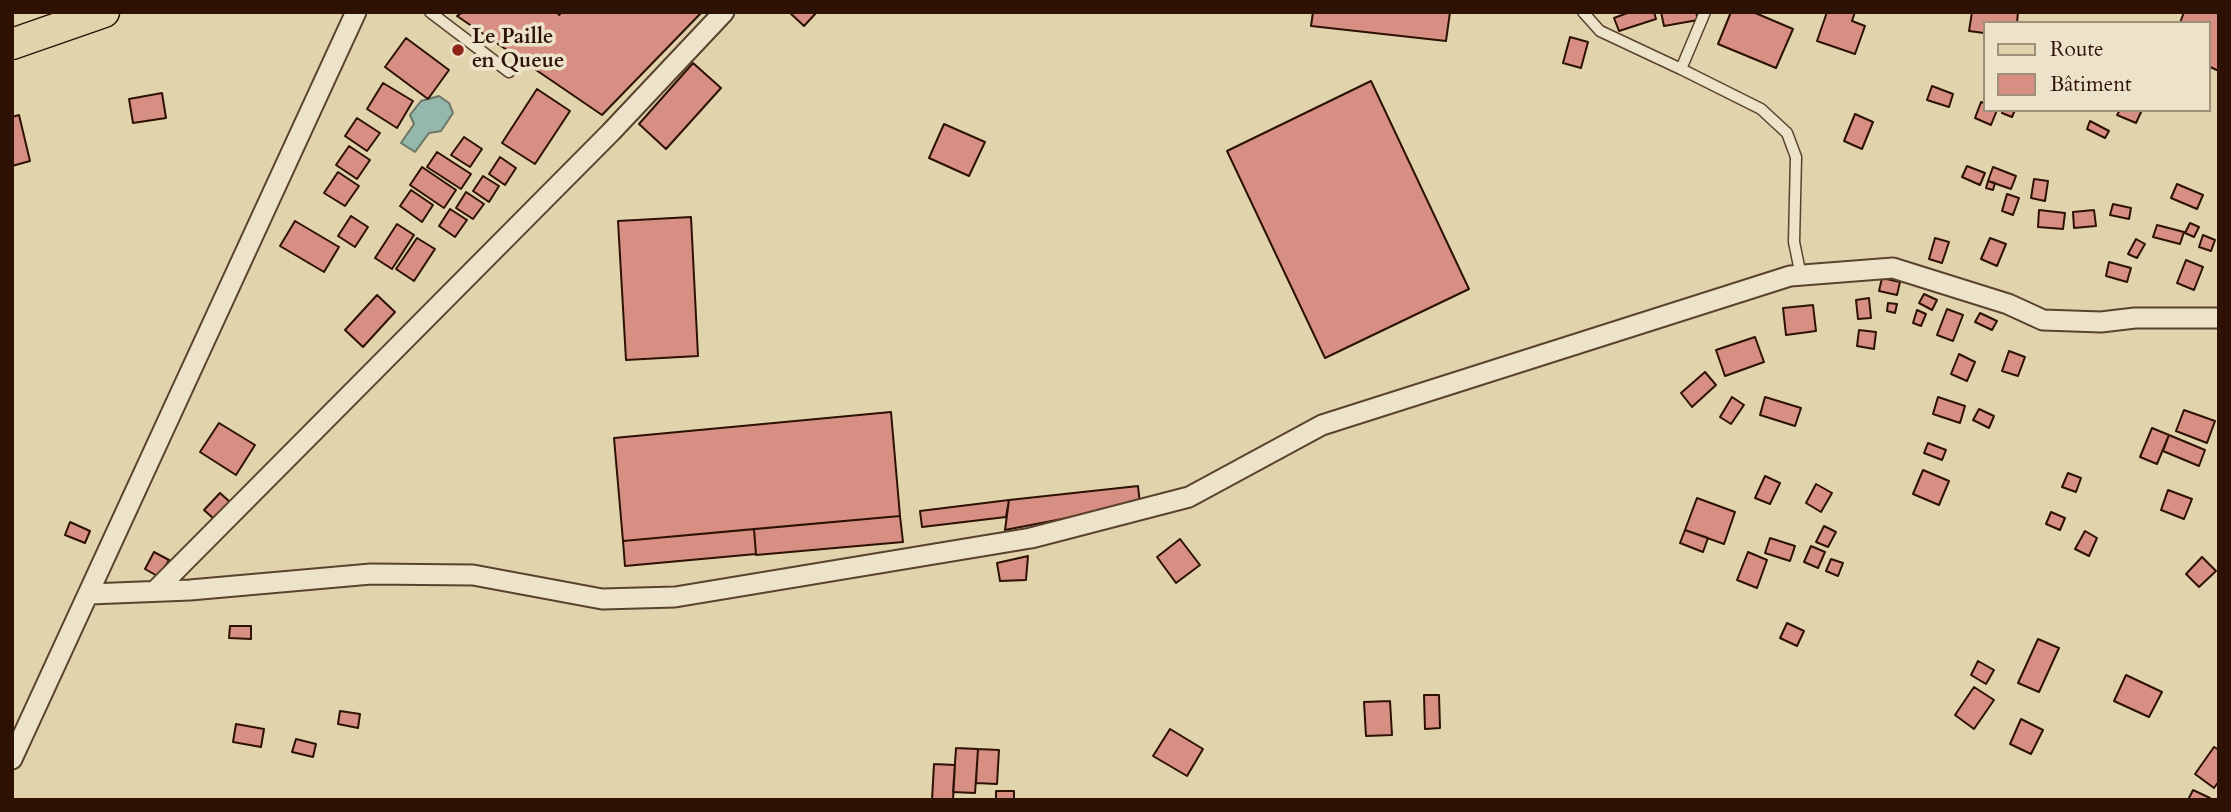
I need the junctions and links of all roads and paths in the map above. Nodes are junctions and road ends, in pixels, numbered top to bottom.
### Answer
1 (104, 12) edge
2 (356, 12) edge
3 (430, 12) edge
4 (723, 12) edge
5 (1583, 12) edge
6 (1705, 12) edge
7 (12, 44) edge
8 (1681, 69) junction
9 (509, 72) dead end
10 (1801, 276) junction
11 (2219, 318) edge
12 (155, 592) junction
13 (90, 594) junction
14 (12, 759) edge

1 - 7 main road
2 - 13 street
3 - 9 lane
4 - 12 street
5 - 8 lane
6 - 8 lane
8 - 10 lane
10 - 11 street
10 - 12 street
12 - 13 street
13 - 14 street

